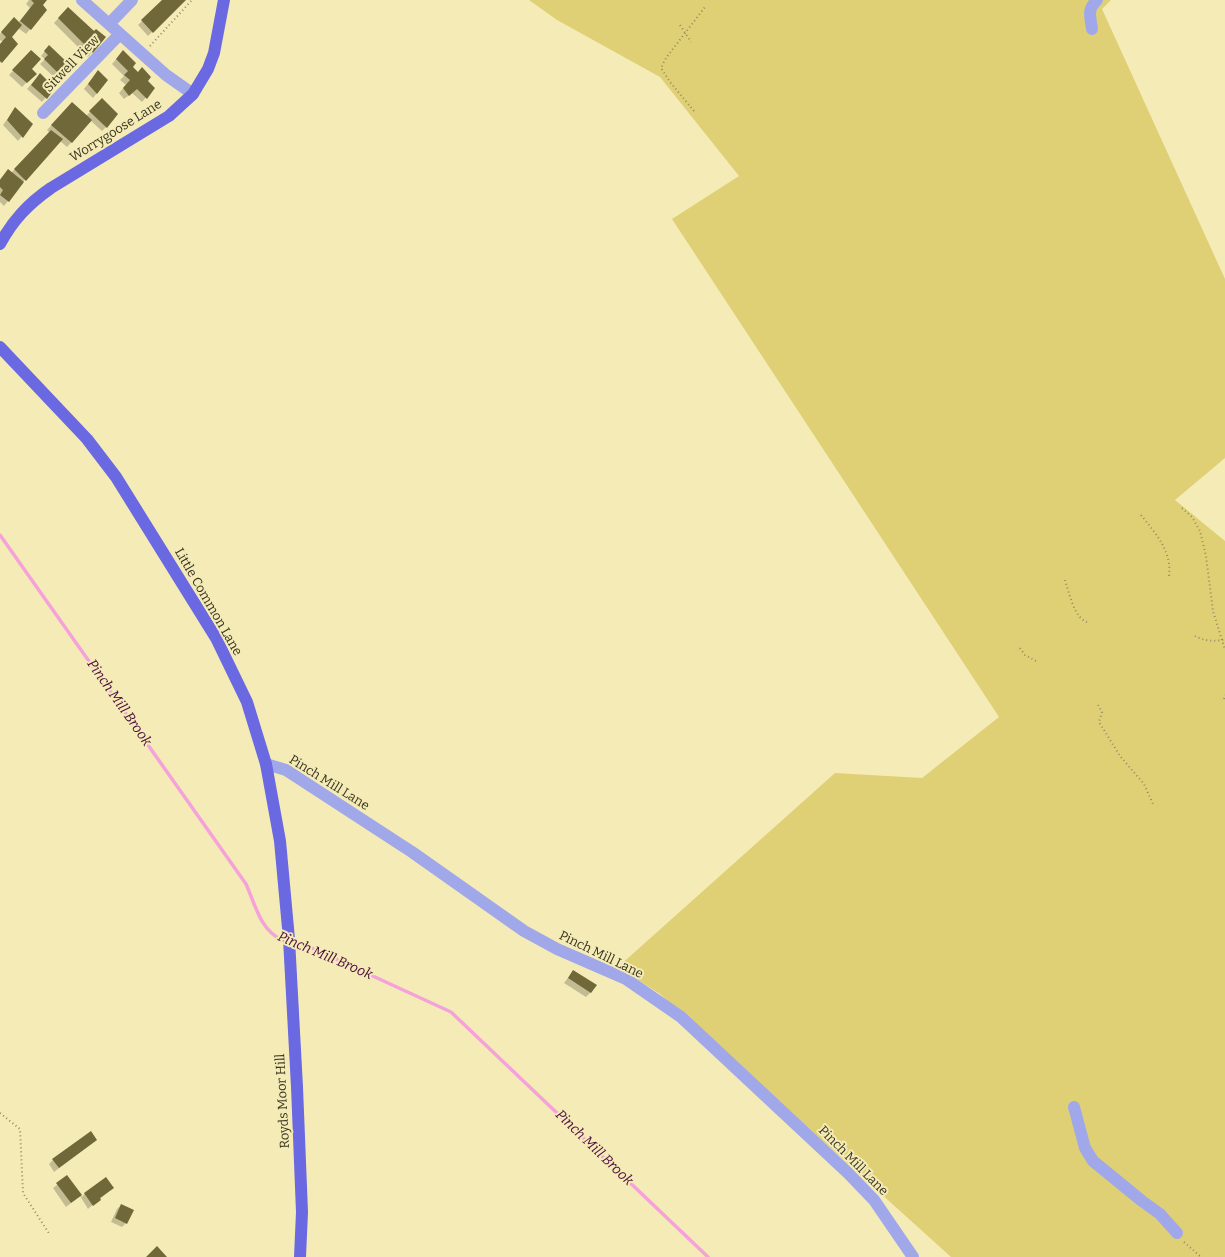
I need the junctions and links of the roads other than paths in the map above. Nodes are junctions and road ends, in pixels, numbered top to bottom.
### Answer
1 (82, 0) edge
2 (132, 0) edge
3 (224, 0) edge
4 (1097, 0) edge
5 (109, 24) junction
6 (1092, 28) dead end
7 (120, 34) junction
8 (193, 94) junction
9 (43, 113) dead end
10 (0, 244) edge
11 (0, 347) edge
12 (266, 764) junction
13 (289, 942) joint
14 (1074, 1107) dead end
15 (1177, 1233) road end
16 (300, 1257) edge
17 (913, 1257) edge

1 - 5 street
2 - 5 street
3 - 8 main road, Worrygoose Lane
4 - 6 street
5 - 7 street
7 - 8 street
7 - 9 street, Sitwell View
8 - 10 main road, Worrygoose Lane
11 - 12 main road, Little Common Lane
12 - 13 main road, Little Common Lane
12 - 17 street, Pinch Mill Lane
13 - 16 main road, Royds Moor Hill
14 - 15 street

